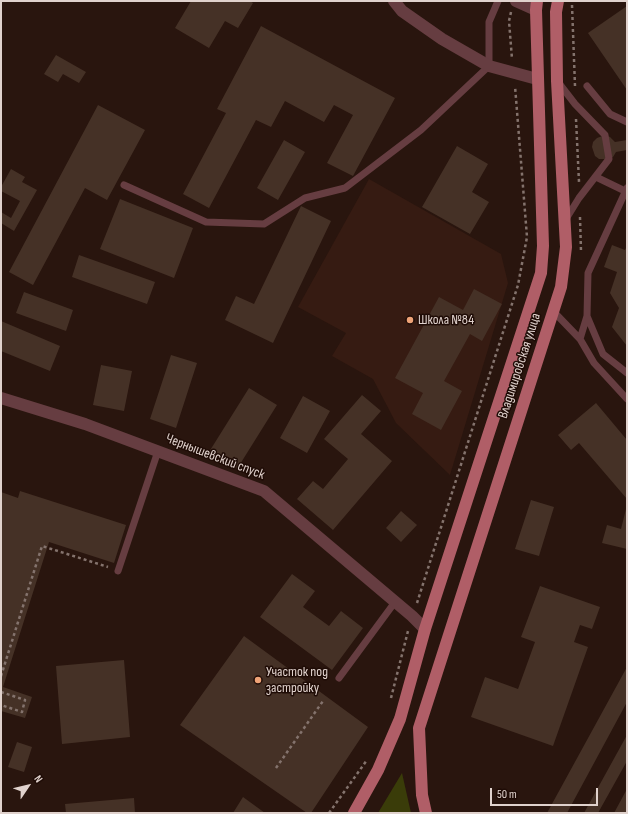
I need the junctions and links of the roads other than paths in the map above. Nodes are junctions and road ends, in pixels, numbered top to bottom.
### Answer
1 (394, 1) edge
2 (498, 1) edge
3 (558, 1) edge
4 (514, 4) edge
5 (536, 6) edge
6 (489, 66) junction
7 (537, 79) junction
8 (557, 81) junction
9 (586, 86) dead end
10 (627, 122) edge
11 (596, 176) junction
12 (124, 185) dead end
13 (626, 190) edge
14 (565, 221) junction
15 (553, 311) junction
16 (587, 316) junction
17 (580, 339) junction
18 (627, 373) edge
19 (1, 398) edge
20 (627, 400) edge
21 (158, 451) junction
22 (118, 571) road end
23 (395, 602) junction
24 (425, 629) junction
25 (339, 678) dead end
26 (354, 813) edge
27 (426, 813) edge

1 - 6 street
2 - 6 lane
3 - 8 main road, Владимировская улица
4 - 5 street
5 - 7 main road, Владимировская улица
6 - 7 street
6 - 12 lane
7 - 24 main road, Владимировская улица
8 - 11 lane
8 - 14 main road, Владимировская улица
9 - 10 lane
11 - 13 lane
11 - 14 lane
13 - 16 lane
14 - 15 main road, Владимировская улица
15 - 17 lane
15 - 27 main road, Владимировская улица
16 - 17 lane
16 - 18 lane
17 - 20 lane
19 - 21 street, Чернышевский спуск
21 - 22 lane
21 - 23 street, Чернышевский спуск
23 - 24 street, Чернышевский спуск
23 - 25 lane
24 - 26 main road, Владимировская улица

